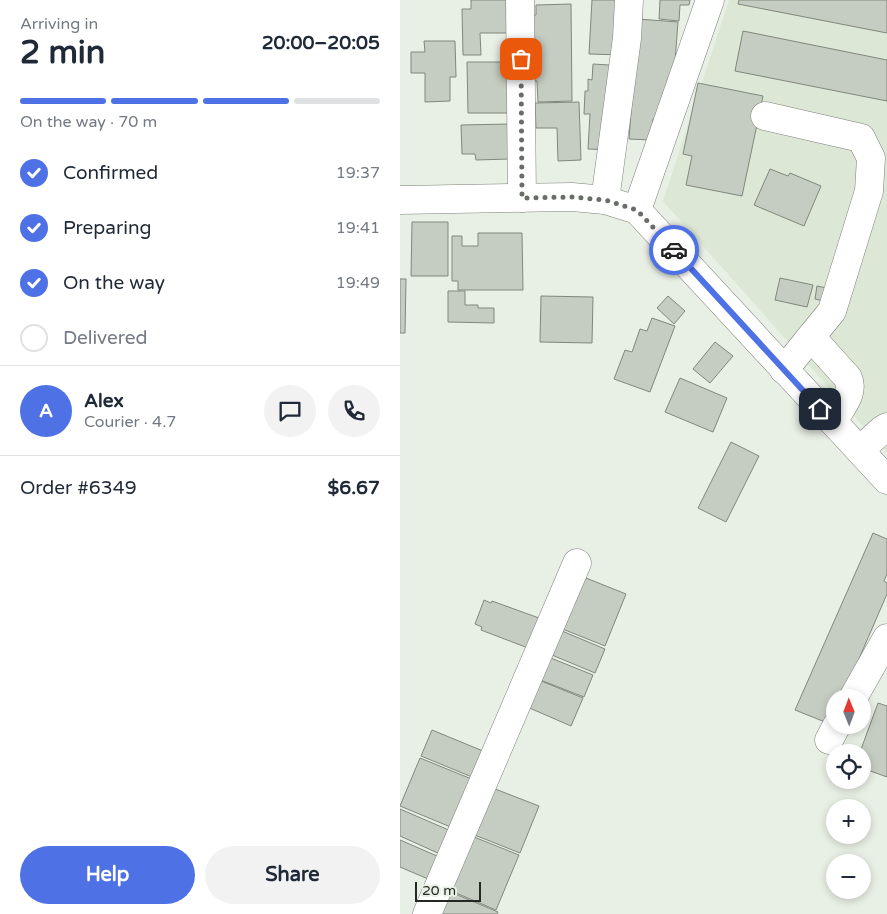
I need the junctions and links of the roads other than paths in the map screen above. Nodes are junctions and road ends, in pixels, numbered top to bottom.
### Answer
1 (520, 0) edge
2 (629, 0) edge
3 (710, 0) edge
4 (765, 116) dead end
5 (522, 198) junction
6 (400, 200) edge
7 (605, 200) junction
8 (637, 210) junction
9 (811, 336) junction
10 (784, 370) junction
11 (833, 422) junction
12 (887, 427) edge
13 (860, 450) junction
14 (887, 480) edge
15 (577, 563) dead end
16 (887, 638) edge
17 (858, 689) edge
18 (427, 914) edge

1 - 5 street
2 - 7 street
3 - 8 street
4 - 9 street
5 - 6 street
5 - 7 street
7 - 8 street
8 - 10 street
9 - 10 street
9 - 11 street
10 - 11 street
11 - 13 street
12 - 13 street
13 - 14 street
15 - 18 street
16 - 17 street

